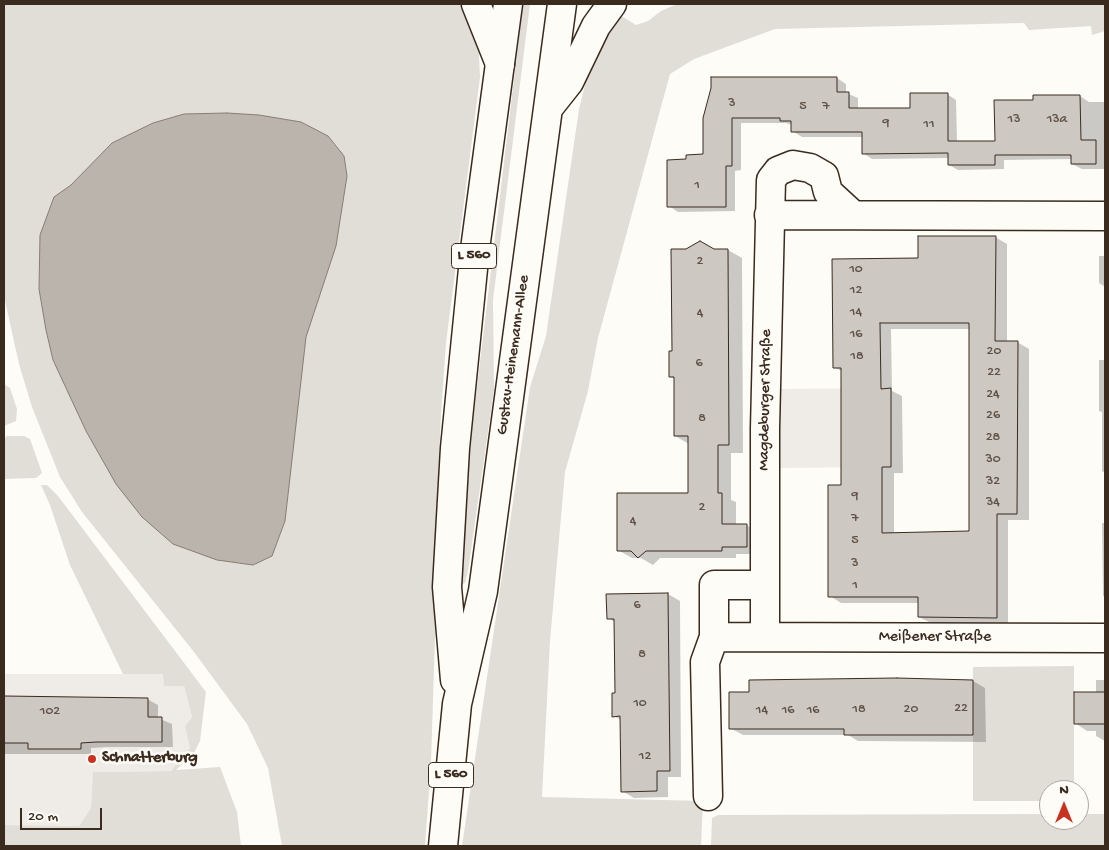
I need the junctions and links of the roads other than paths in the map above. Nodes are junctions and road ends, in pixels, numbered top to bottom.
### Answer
1 (476, 4) edge
2 (508, 4) edge
3 (562, 4) edge
4 (612, 4) edge
5 (500, 64) junction
6 (547, 109) junction
7 (769, 215) junction
8 (853, 215) junction
9 (1105, 216) edge
10 (766, 585) junction
11 (714, 637) junction
12 (766, 637) junction
13 (1105, 638) edge
14 (457, 704) junction
15 (708, 796) dead end
16 (443, 846) edge

1 - 5 main road
2 - 5 main road, Gustav-Heinemann-Allee / L 560
3 - 6 main road, Gustav-Heinemann-Allee / L 560
4 - 6 main road
5 - 14 main road, Gustav-Heinemann-Allee / L 560
6 - 14 main road, Gustav-Heinemann-Allee / L 560
7 - 8 main road
7 - 8 main road, Magdeburger Straße
7 - 10 main road, Magdeburger Straße
8 - 9 main road
10 - 11 main road
10 - 12 main road
11 - 12 main road, Meißener Straße
11 - 15 main road
12 - 13 main road, Meißener Straße
14 - 16 main road, Gustav-Heinemann-Allee / L 560

